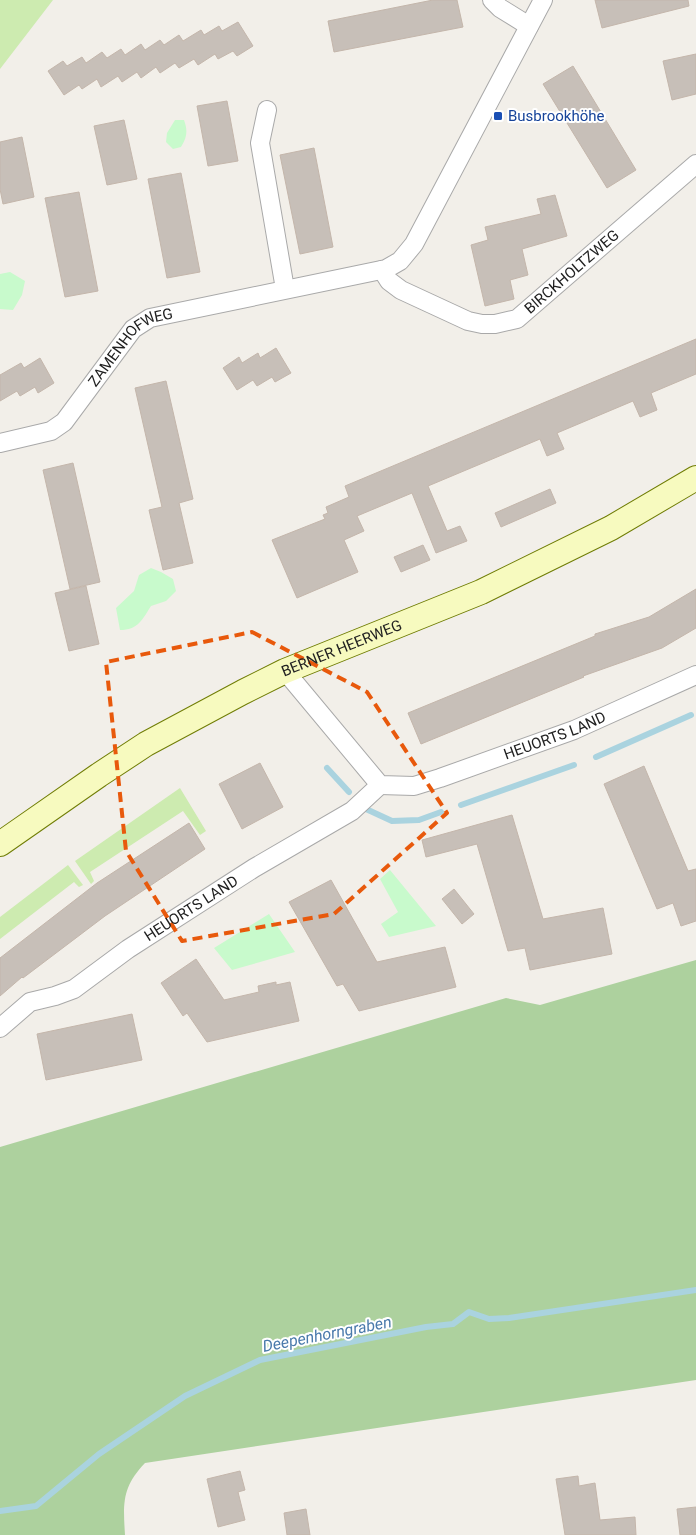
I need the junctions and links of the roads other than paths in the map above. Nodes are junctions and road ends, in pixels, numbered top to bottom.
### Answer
1 (492, 0) edge
2 (543, 0) edge
3 (529, 26) junction
4 (267, 110) dead end
5 (696, 164) edge
6 (382, 270) junction
7 (285, 289) junction
8 (0, 442) edge
9 (696, 478) edge
10 (285, 671) junction
11 (696, 675) edge
12 (380, 785) junction
13 (0, 844) edge
14 (0, 1028) edge

1 - 3 street
2 - 3 street
3 - 6 street
4 - 7 street
5 - 6 street, BIRCKHOLTZWEG
6 - 7 street, ZAMENHOFWEG
7 - 8 street, ZAMENHOFWEG
9 - 10 main road, BERNER HEERWEG
10 - 12 street
10 - 13 main road, BERNER HEERWEG
11 - 12 street, HEUORTS LAND
12 - 14 street, HEUORTS LAND

